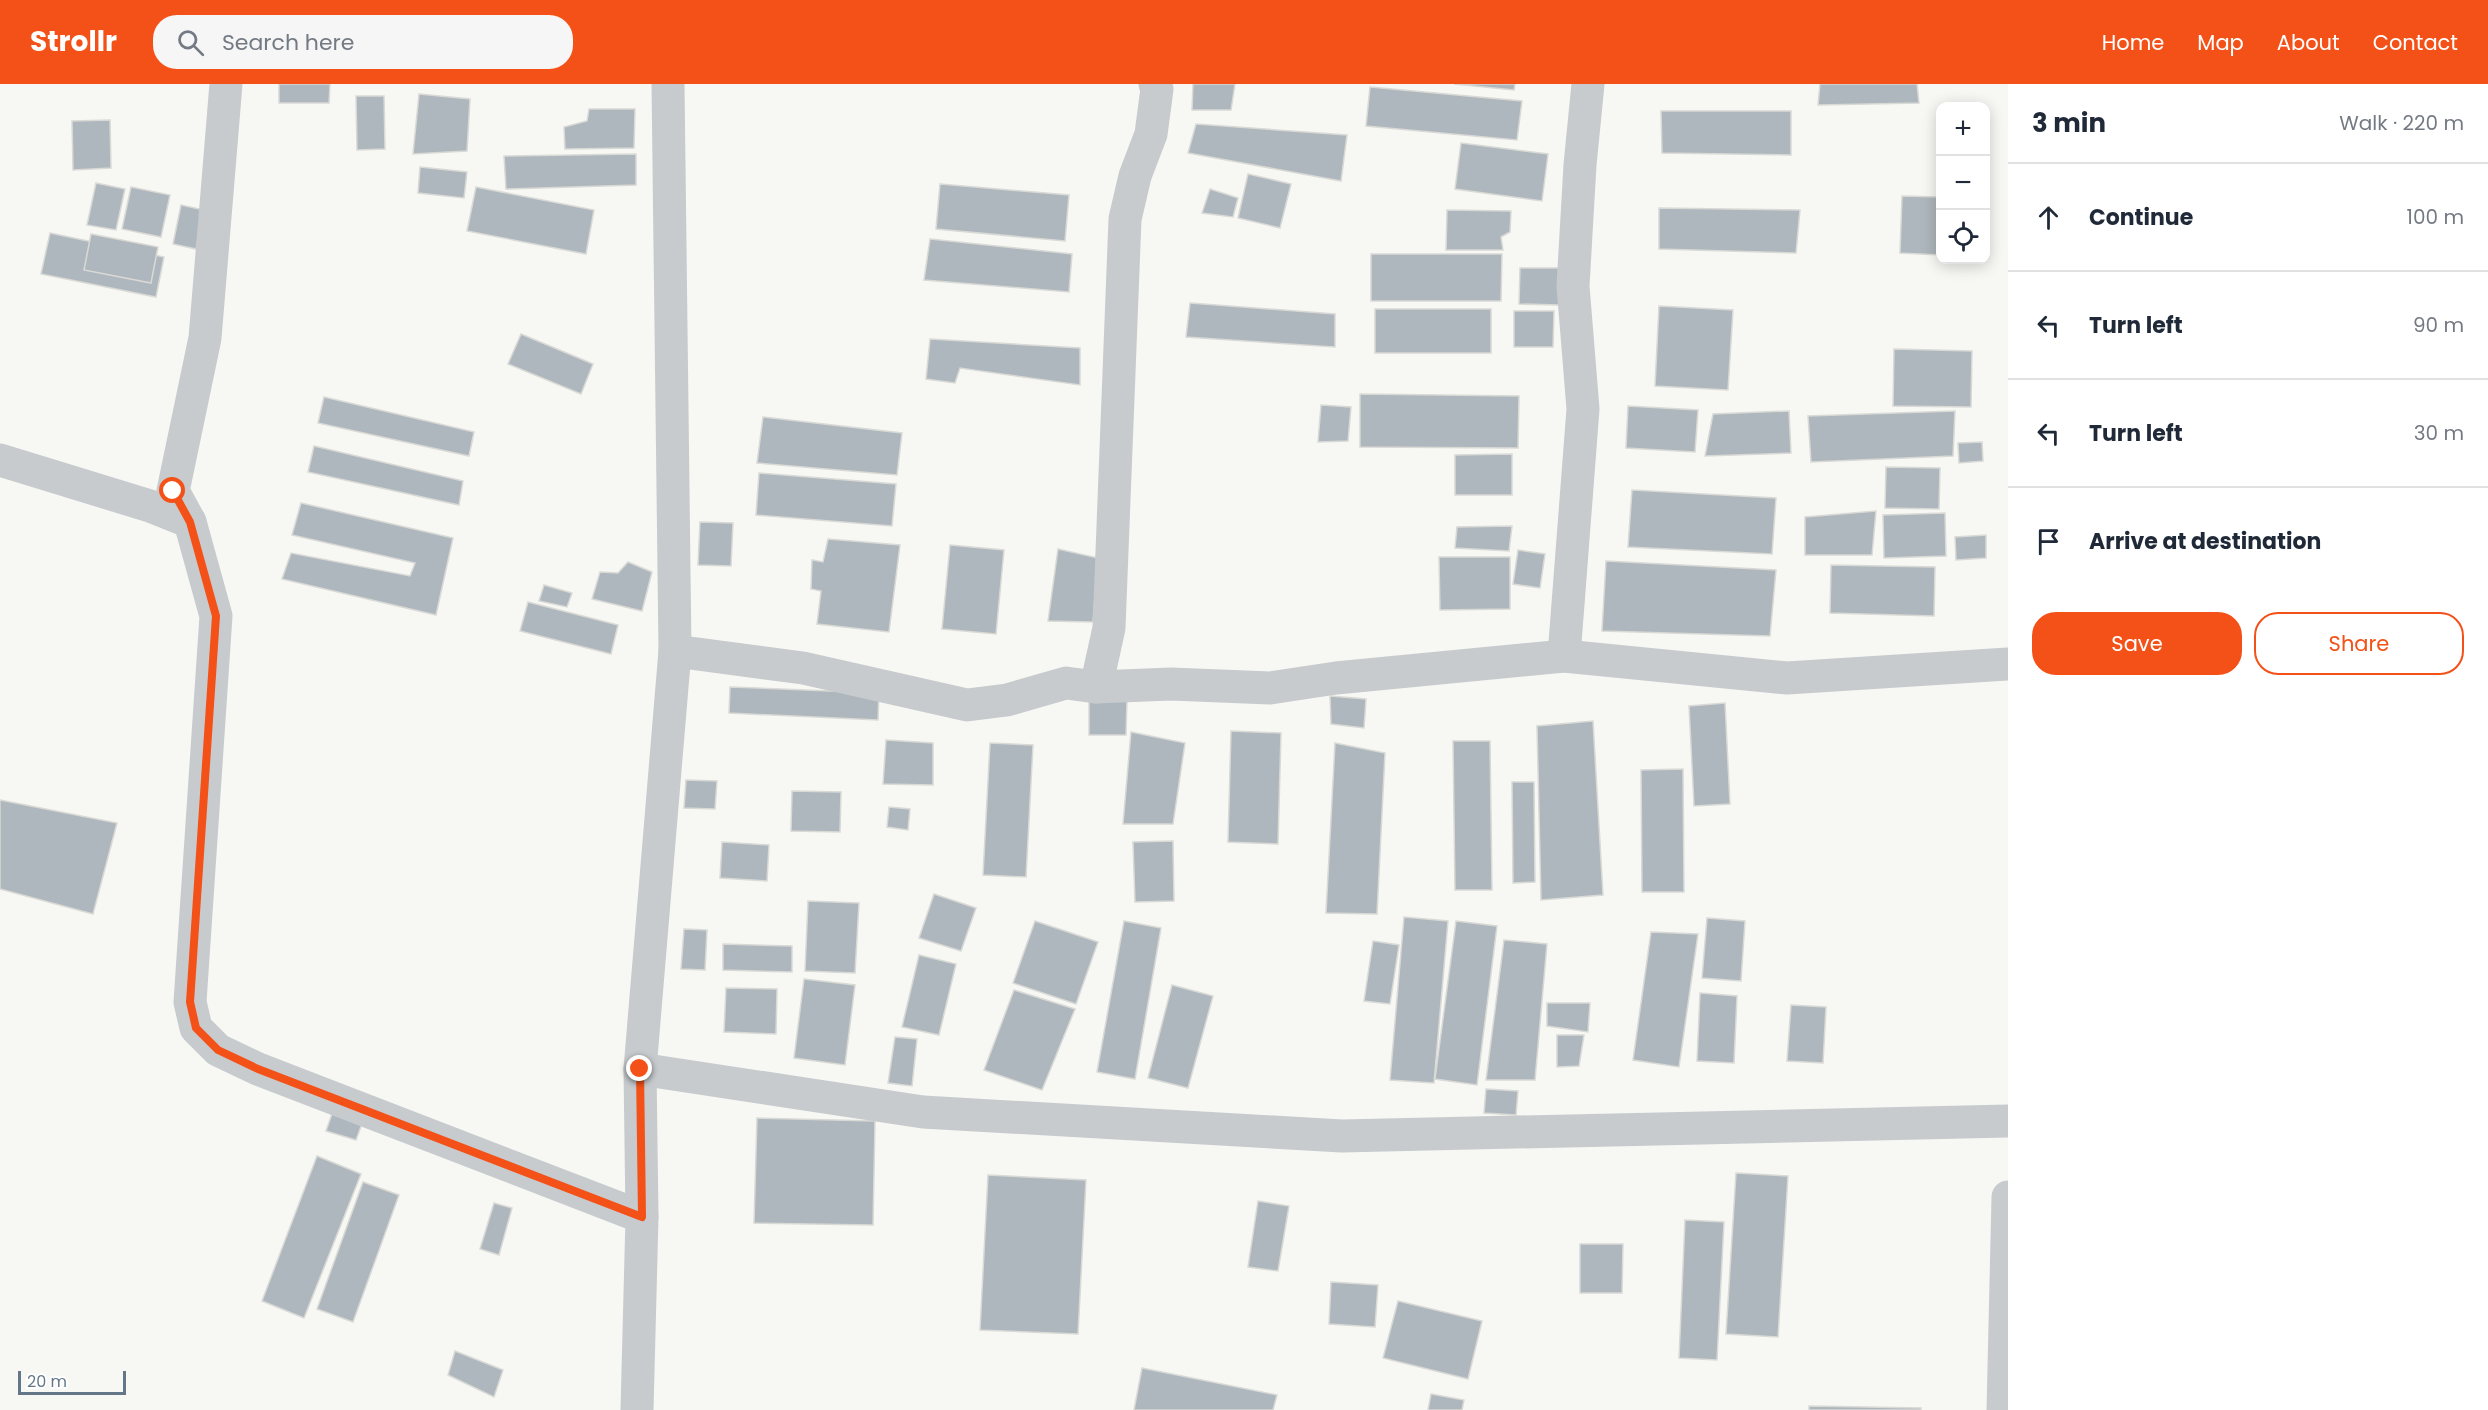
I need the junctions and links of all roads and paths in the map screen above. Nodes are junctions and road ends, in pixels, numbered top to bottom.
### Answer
1 (226, 84) edge
2 (668, 84) edge
3 (1155, 84) edge
4 (1588, 84) edge
5 (0, 460) edge
6 (190, 522) junction
7 (675, 651) junction
8 (1564, 656) junction
9 (2008, 664) edge
10 (1096, 687) junction
11 (640, 1069) junction
12 (2008, 1121) edge
13 (2008, 1197) edge
14 (642, 1217) junction
15 (637, 1410) edge
16 (2003, 1410) edge

1 - 6 street
2 - 7 street
3 - 10 street
4 - 8 street
5 - 6 street
6 - 14 street
7 - 10 street
7 - 11 street
8 - 9 street
8 - 10 street
11 - 12 street
11 - 14 street
13 - 16 street
14 - 15 street

